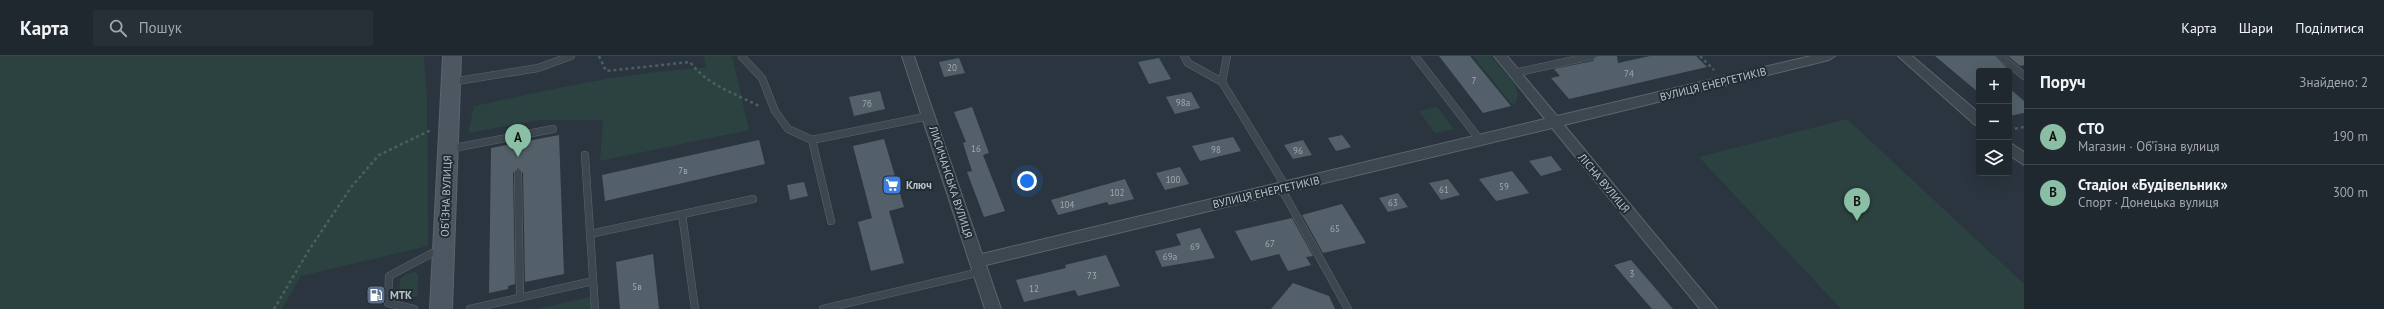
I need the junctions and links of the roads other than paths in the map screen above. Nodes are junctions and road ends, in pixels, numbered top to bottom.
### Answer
1 (443, 56) edge
2 (452, 56) edge
3 (571, 56) edge
4 (908, 56) edge
5 (1184, 56) edge
6 (1227, 56) edge
7 (1415, 56) edge
8 (1500, 56) edge
9 (1592, 56) edge
10 (1829, 56) edge
11 (1904, 56) edge
12 (2000, 56) edge
13 (742, 57) dead end
14 (1804, 59) edge
15 (1514, 73) junction
16 (2024, 76) edge
17 (450, 82) junction
18 (1222, 82) junction
19 (928, 116) junction
20 (1976, 118) edge
21 (1555, 122) junction
22 (553, 129) dead end
23 (812, 140) junction
24 (1480, 140) junction
25 (447, 150) junction
26 (2012, 150) edge
27 (585, 155) dead end
28 (2024, 160) edge
29 (518, 173) dead end
30 (1284, 187) junction
31 (754, 199) dead end
32 (682, 214) junction
33 (831, 221) dead end
34 (590, 234) junction
35 (444, 247) junction
36 (978, 266) junction
37 (593, 281) junction
38 (520, 298) junction
39 (414, 309) edge
40 (441, 309) edge
41 (470, 309) edge
42 (595, 309) edge
43 (695, 309) edge
44 (823, 309) edge
45 (993, 309) edge
46 (1348, 309) edge
47 (1709, 309) edge

1 - 17 main road
2 - 17 main road, ОБ’ЇЗНА ВУЛИЦЯ
3 - 17 lane
4 - 19 street, ЛИСИЧАНСЬКА ВУЛИЦЯ
5 - 18 lane
6 - 18 lane
7 - 24 lane
8 - 15 street, ЛІСНА ВУЛИЦЯ
9 - 15 lane
10 - 14 street, ВУЛИЦЯ ЕНЕРГЕТИКІВ
11 - 20 street
12 - 16 lane
13 - 23 lane
14 - 21 street, ВУЛИЦЯ ЕНЕРГЕТИКІВ
15 - 21 street, ЛІСНА ВУЛИЦЯ
17 - 25 main road, ОБ’ЇЗНА ВУЛИЦЯ
18 - 30 lane
19 - 23 lane
19 - 36 street, ЛИСИЧАНСЬКА ВУЛИЦЯ
21 - 24 street, ВУЛИЦЯ ЕНЕРГЕТИКІВ
21 - 47 street, ЛІСНА ВУЛИЦЯ
22 - 25 lane
23 - 33 lane
24 - 30 street, ВУЛИЦЯ ЕНЕРГЕТИКІВ
25 - 35 main road, ОБ’ЇЗНА ВУЛИЦЯ
26 - 28 street
27 - 34 lane
29 - 38 lane
30 - 36 street, ВУЛИЦЯ ЕНЕРГЕТИКІВ
30 - 46 lane
31 - 32 lane
32 - 34 lane
32 - 43 lane
34 - 37 lane
35 - 39 lane
35 - 40 main road, ОБ’ЇЗНА ВУЛИЦЯ
36 - 44 lane
36 - 45 street, ЛИСИЧАНСЬКА ВУЛИЦЯ
37 - 38 lane
37 - 42 lane
38 - 41 lane

